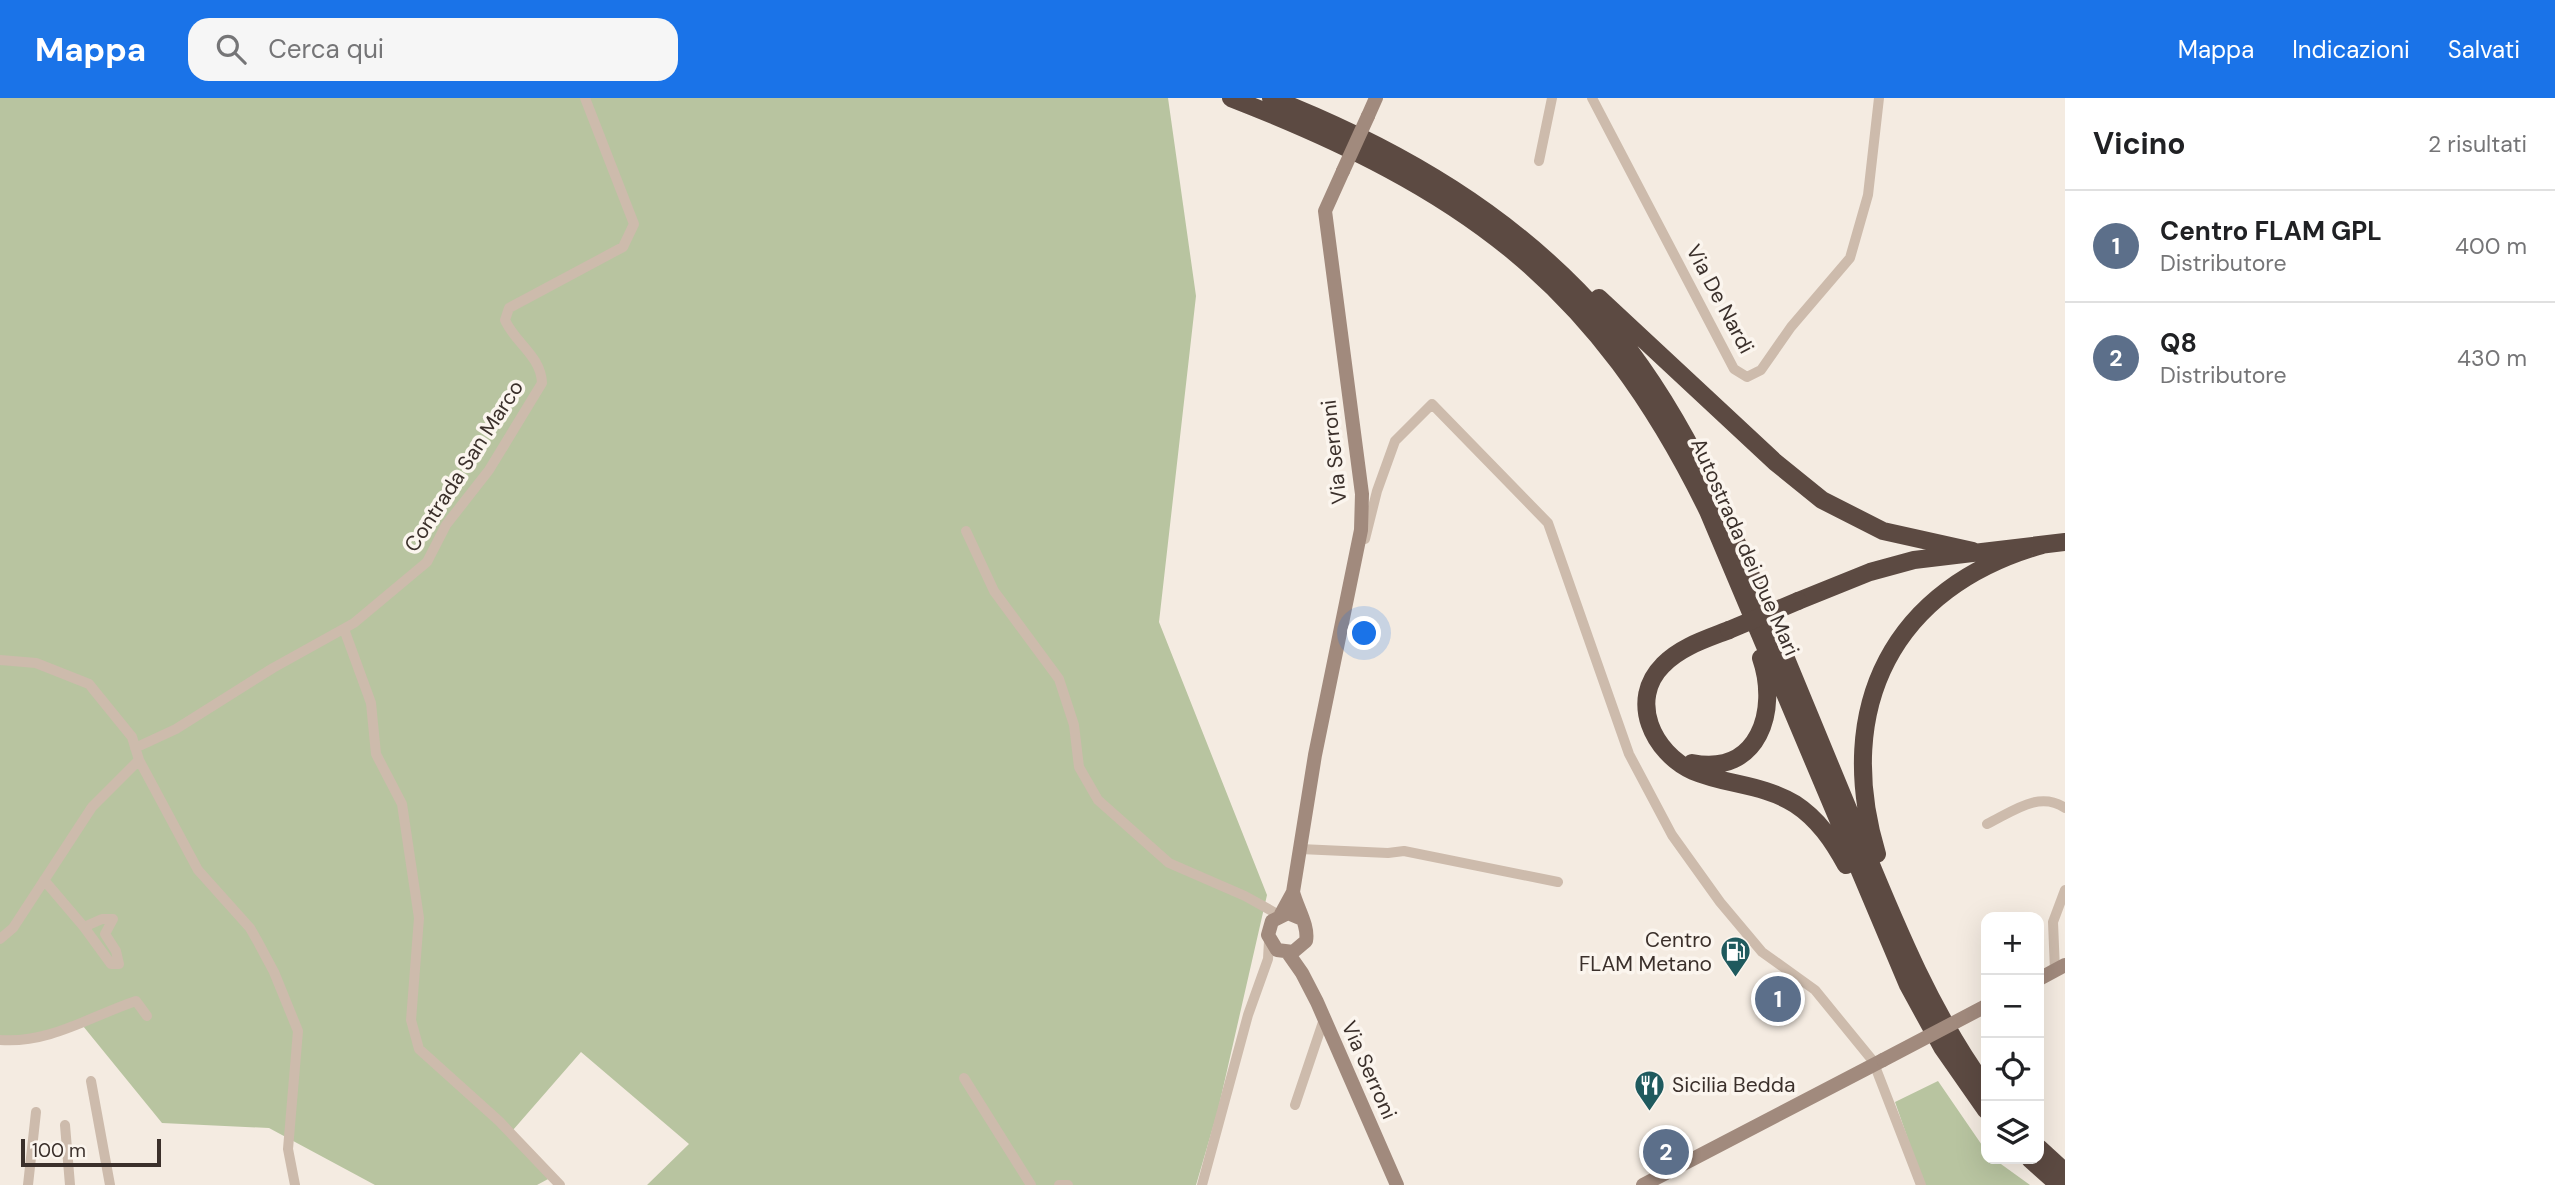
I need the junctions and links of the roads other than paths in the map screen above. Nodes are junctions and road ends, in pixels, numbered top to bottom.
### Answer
1 (585, 98) edge
2 (1231, 98) edge
3 (1271, 98) edge
4 (1376, 98) edge
5 (1552, 98) edge
6 (1592, 98) edge
7 (1880, 98) edge
8 (1343, 129) junction
9 (1539, 161) dead end
10 (1655, 413) junction
11 (1365, 527) junction
12 (966, 531) dead end
13 (2065, 542) edge
14 (2042, 545) junction
15 (1973, 551) junction
16 (344, 629) junction
17 (0, 660) edge
18 (135, 748) junction
19 (1672, 757) junction
20 (139, 760) junction
21 (2065, 808) edge
22 (1987, 824) dead end
23 (1300, 849) junction
24 (44, 880) junction
25 (1558, 882) dead end
26 (2065, 890) edge
27 (1293, 892) junction
28 (1274, 916) junction
29 (1300, 918) junction
30 (84, 927) junction
31 (0, 939) edge
32 (1269, 941) junction
33 (1302, 947) junction
34 (1285, 953) junction
35 (1268, 959) junction
36 (2060, 968) edge
37 (1302, 973) junction
38 (2044, 976) edge
39 (1981, 1009) edge
40 (147, 1016) dead end
41 (1324, 1019) junction
42 (0, 1040) edge
43 (1879, 1062) junction
44 (1969, 1064) junction
45 (964, 1078) dead end
46 (91, 1081) dead end
47 (1981, 1081) edge
48 (1981, 1103) edge
49 (1295, 1104) dead end
50 (36, 1112) dead end
51 (1981, 1112) edge
52 (65, 1125) dead end
53 (2044, 1153) edge
54 (2036, 1164) edge
55 (2065, 1172) edge
56 (28, 1185) edge
57 (70, 1185) edge
58 (110, 1185) edge
59 (295, 1185) edge
60 (560, 1185) edge
61 (1031, 1185) edge
62 (1059, 1185) edge
63 (1068, 1185) edge
64 (1202, 1185) edge
65 (1397, 1185) edge
66 (1643, 1185) edge
67 (1921, 1185) edge
68 (2059, 1185) edge

1 - 16 street, Contrada San Marco
2 - 10 highway, Autostrada dei Due Mari
3 - 8 highway, Autostrada dei Due Mari
4 - 11 main road, Via Serroni, bridge
5 - 9 street
6 - 7 street, Via De Nardi
8 - 15 highway
8 - 44 highway, Autostrada dei Due Mari
10 - 19 highway
10 - 48 highway, Autostrada dei Due Mari
11 - 23 main road, Via Serroni
11 - 43 street
12 - 28 street
13 - 14 highway
14 - 15 highway
14 - 44 highway
15 - 19 highway, bridge
16 - 18 street, Contrada San Marco
16 - 60 street
17 - 18 street
18 - 20 street
19 - 51 highway
20 - 24 street
20 - 59 street
21 - 22 street
23 - 25 street
23 - 27 main road, Via Serroni
24 - 30 street
24 - 31 street
26 - 36 street
27 - 28 main road, Via Serroni
27 - 29 main road, Via Serroni
28 - 29 main road
28 - 32 main road, Via Serroni
29 - 33 main road, Via Serroni
30 - 30 street
32 - 34 main road, Via Serroni
32 - 35 street
33 - 34 main road
33 - 37 main road, Via Serroni
34 - 35 street
34 - 37 main road, Via Serroni
35 - 64 street
36 - 38 main road
37 - 41 main road, Via Serroni
39 - 43 main road, bridge
40 - 42 street
41 - 49 street
41 - 65 main road, Via Serroni
43 - 66 main road
43 - 67 street
44 - 47 highway, Autostrada dei Due Mari
45 - 61 street
46 - 58 street
50 - 56 street
52 - 57 street
53 - 55 highway
54 - 68 highway
62 - 63 street

